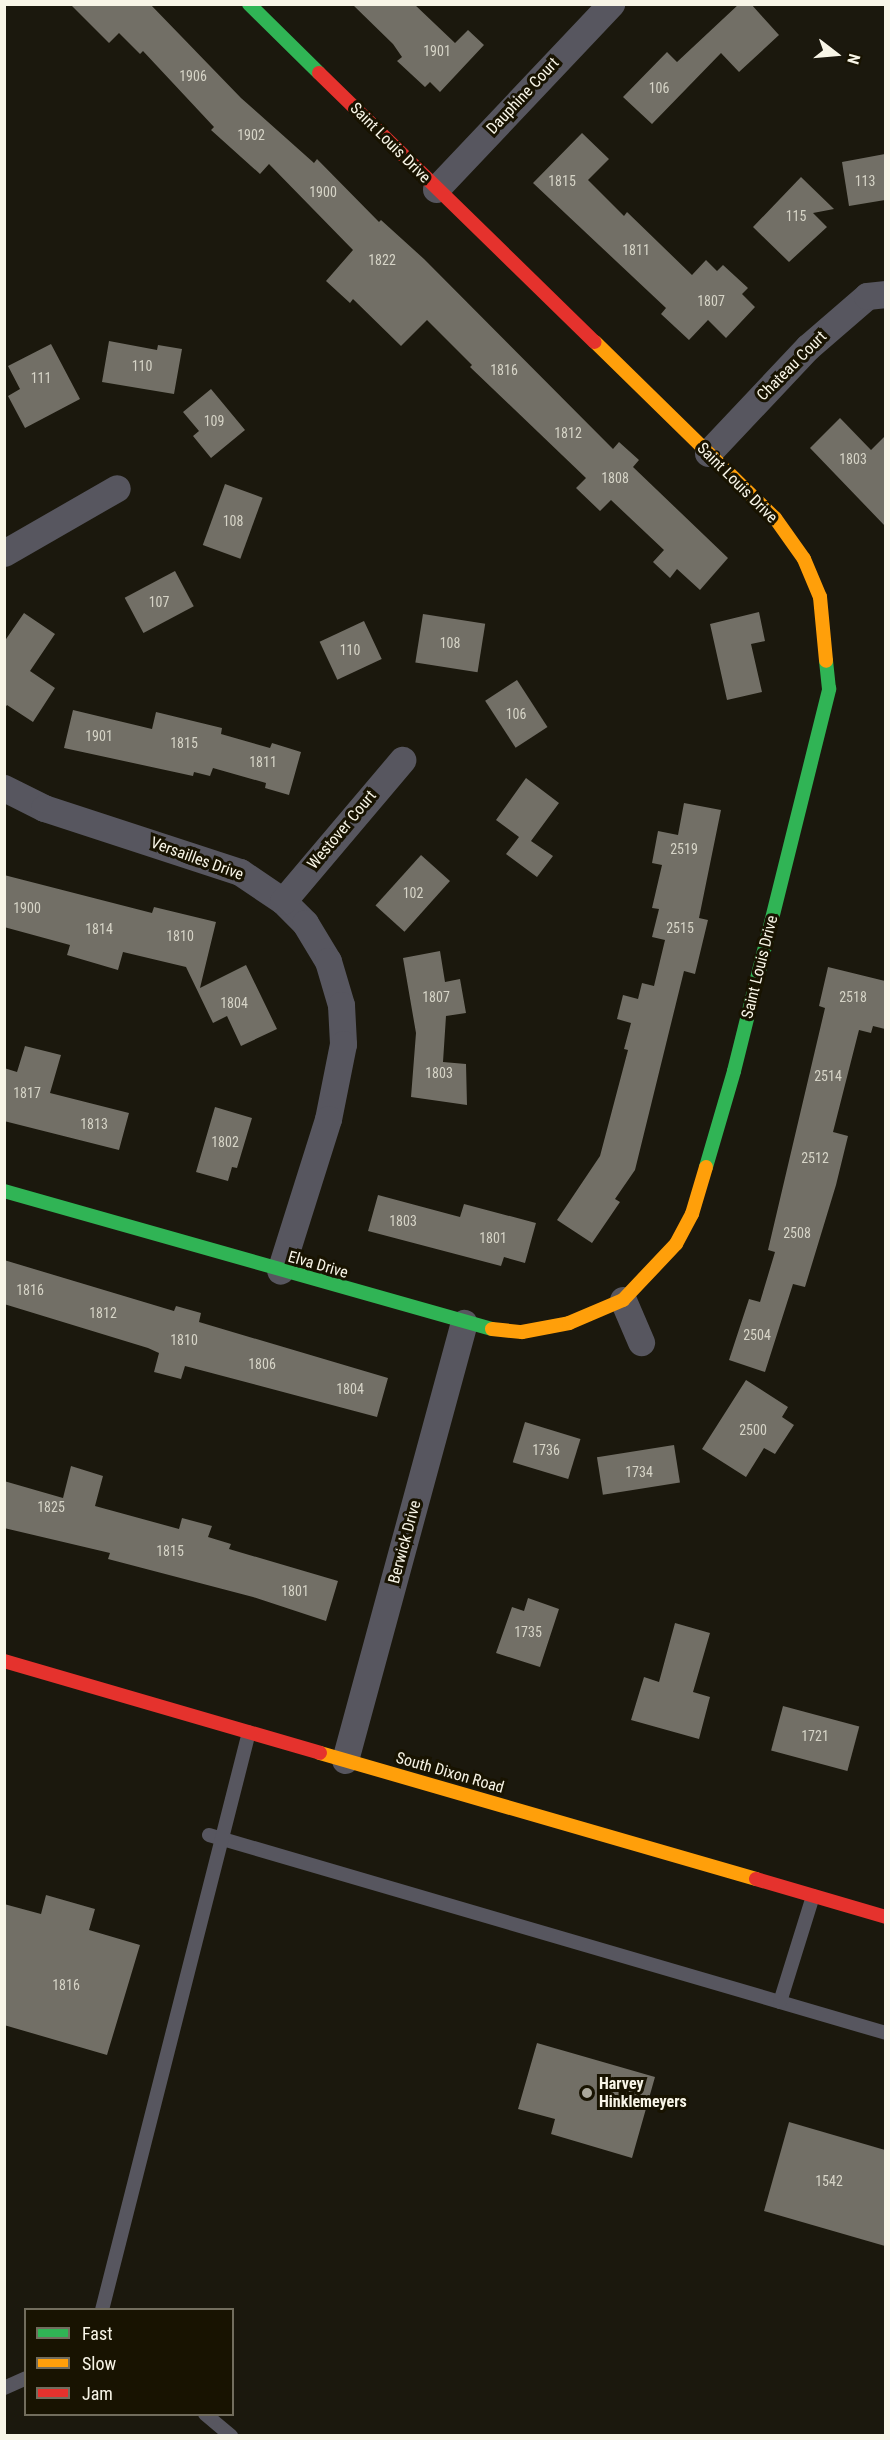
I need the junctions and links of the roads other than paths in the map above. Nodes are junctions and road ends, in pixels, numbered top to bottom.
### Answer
1 (249, 4) edge
2 (611, 4) edge
3 (436, 189) junction
4 (885, 294) edge
5 (708, 453) junction
6 (117, 488) dead end
7 (4, 553) edge
8 (402, 760) dead end
9 (4, 788) edge
10 (283, 901) junction
11 (4, 1191) edge
12 (280, 1271) junction
13 (622, 1300) junction
14 (464, 1323) junction
15 (641, 1342) dead end
16 (4, 1661) edge
17 (249, 1732) junction
18 (345, 1760) junction
19 (215, 1836) junction
20 (813, 1896) junction
21 (885, 1917) edge
22 (780, 2002) junction
23 (885, 2033) edge
24 (102, 2308) edge
25 (24, 2379) edge
26 (4, 2388) edge
27 (205, 2416) edge
28 (231, 2436) edge

1 - 3 street, Saint Louis Drive
2 - 3 street, Dauphine Court
3 - 5 street, Saint Louis Drive
4 - 5 street, Chateau Court
5 - 13 street, Saint Louis Drive
6 - 7 street
8 - 10 street, Westover Court
9 - 10 street, Versailles Drive
10 - 12 street, Versailles Drive
11 - 12 street, Elva Drive
12 - 14 street, Elva Drive
13 - 14 street, Elva Drive
13 - 15 street
14 - 18 street, Berwick Drive
16 - 17 street, South Dixon Road
17 - 18 street, South Dixon Road
17 - 19 lane
18 - 20 street, South Dixon Road
19 - 22 lane
19 - 24 lane
20 - 21 street, South Dixon Road
20 - 22 lane
22 - 23 lane
25 - 26 lane
27 - 28 lane

